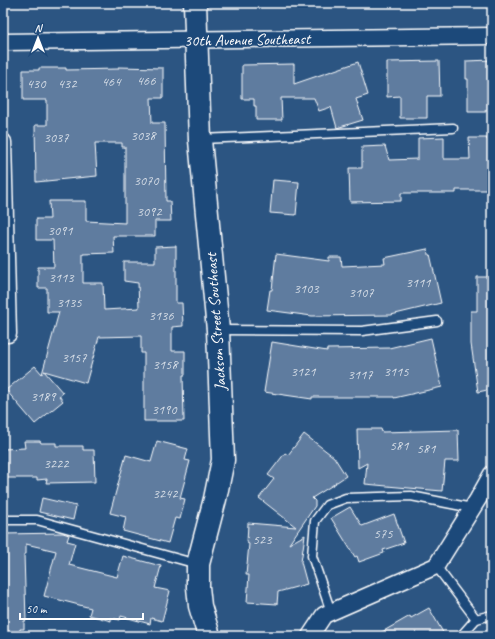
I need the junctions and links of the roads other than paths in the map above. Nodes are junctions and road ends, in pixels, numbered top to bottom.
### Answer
1 (196, 3) edge
2 (492, 36) edge
3 (196, 40) junction
4 (3, 42) edge
5 (453, 128) dead end
6 (200, 140) junction
7 (3, 142) edge
8 (437, 321) dead end
9 (218, 330) junction
10 (8, 334) dead end
11 (492, 474) edge
12 (472, 508) junction
13 (3, 520) edge
14 (198, 564) junction
15 (436, 566) junction
16 (331, 612) junction
17 (492, 615) edge
18 (476, 619) junction
19 (209, 636) edge
20 (310, 636) edge
21 (461, 636) edge

1 - 3 street, Jackson Street Southeast
2 - 3 street, 30th Avenue Southeast
3 - 4 street, 30th Avenue Southeast
3 - 6 street, Jackson Street Southeast
5 - 6 lane
6 - 9 street, Jackson Street Southeast
7 - 10 street
8 - 9 lane
9 - 14 street, Jackson Street Southeast
11 - 12 street
12 - 15 street
12 - 16 lane
13 - 14 lane
14 - 19 street, Jackson Street Southeast
15 - 16 street
15 - 18 lane
16 - 20 street
17 - 18 lane
18 - 21 lane

